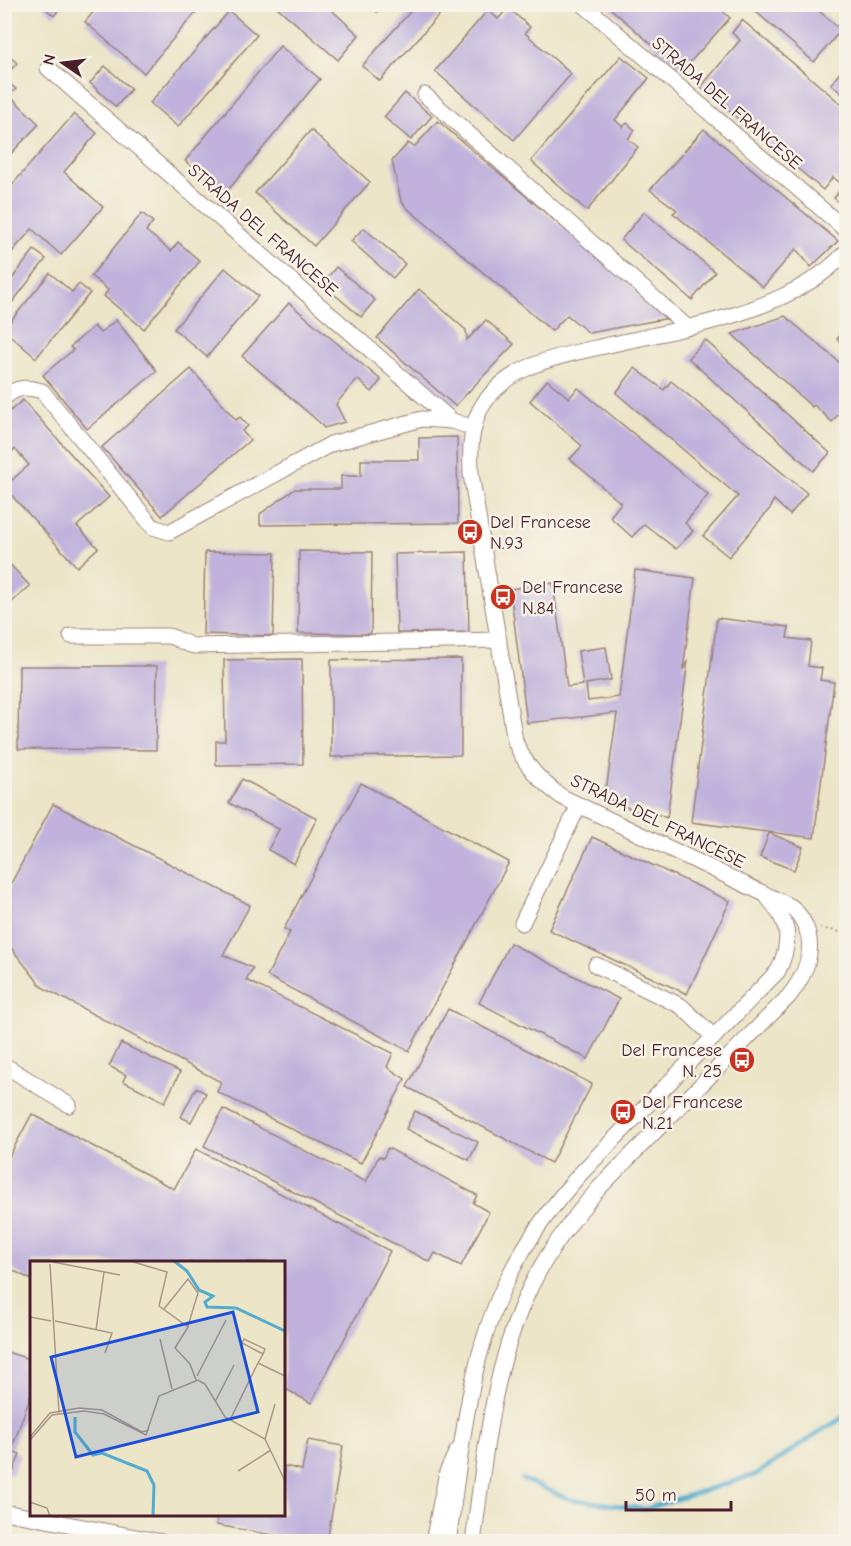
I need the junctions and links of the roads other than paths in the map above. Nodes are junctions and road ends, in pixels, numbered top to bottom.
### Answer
1 (583, 4) edge
2 (48, 68) dead end
3 (426, 95) dead end
4 (846, 230) edge
5 (846, 252) edge
6 (687, 327) junction
7 (4, 380) edge
8 (20, 389) junction
9 (4, 398) edge
10 (452, 421) junction
11 (474, 428) junction
12 (71, 636) dead end
13 (499, 640) junction
14 (579, 805) junction
15 (766, 896) junction
16 (522, 923) dead end
17 (596, 965) dead end
18 (710, 1041) junction
19 (724, 1061) junction
20 (4, 1065) edge
21 (69, 1106) dead end
22 (552, 1208) junction
23 (572, 1222) junction
24 (491, 1320) junction
25 (514, 1328) junction
26 (464, 1434) junction
27 (4, 1512) edge
28 (162, 1542) edge
29 (433, 1542) edge
30 (448, 1542) edge
31 (473, 1542) edge

1 - 4 street, STRADA DEL FRANCESE
2 - 10 street, STRADA DEL FRANCESE
3 - 6 street
5 - 6 street, STRADA DEL FRANCESE
6 - 11 street, STRADA DEL FRANCESE
7 - 8 street, STRADA DEL FRANCESE
8 - 9 street
8 - 10 street, STRADA DEL FRANCESE
10 - 11 street, STRADA DEL FRANCESE
11 - 13 street, STRADA DEL FRANCESE
12 - 13 street
13 - 14 street, STRADA DEL FRANCESE
14 - 15 street, STRADA DEL FRANCESE
14 - 16 street
15 - 18 street, STRADA DEL FRANCESE
15 - 19 street, STRADA DEL FRANCESE
17 - 18 street
18 - 19 street
18 - 22 street, STRADA DEL FRANCESE
19 - 23 street
20 - 21 street
22 - 23 street
22 - 24 street, STRADA DEL FRANCESE
23 - 25 street
24 - 25 street
24 - 26 street, STRADA DEL FRANCESE
25 - 31 street
26 - 29 street
26 - 30 street, STRADA DEL FRANCESE
27 - 28 street

